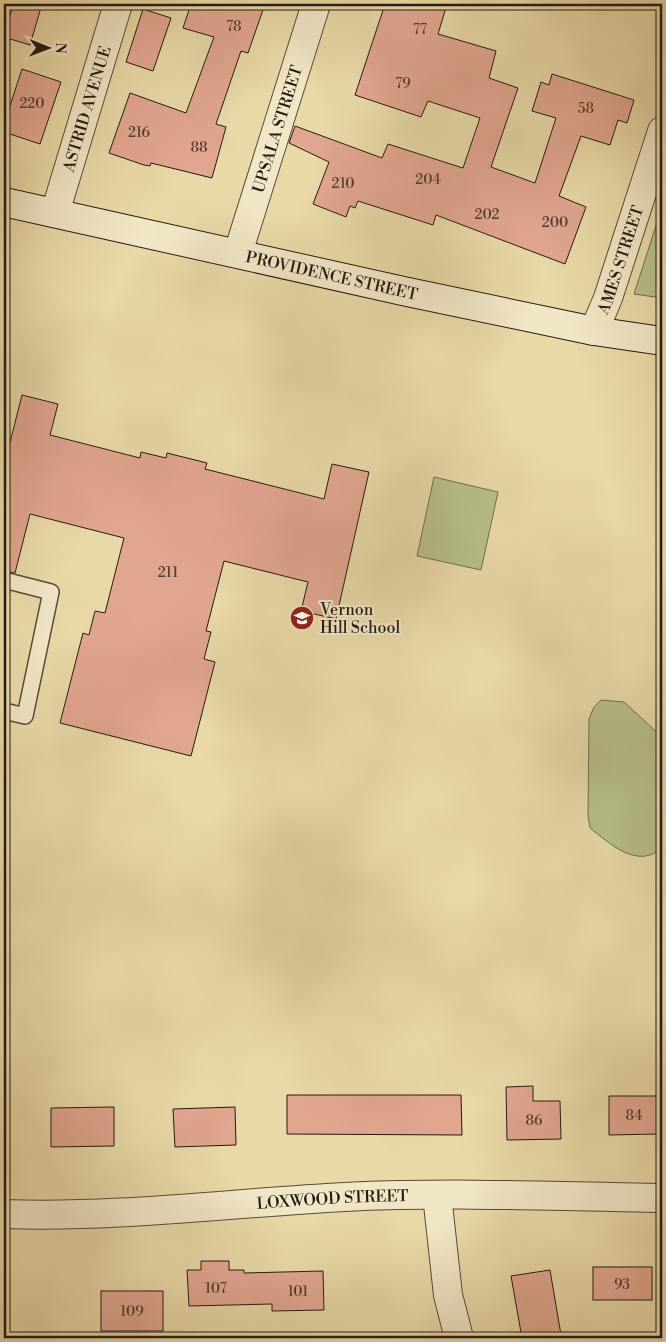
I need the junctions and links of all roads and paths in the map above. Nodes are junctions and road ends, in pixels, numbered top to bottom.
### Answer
1 (118, 4) edge
2 (316, 4) edge
3 (662, 130) edge
4 (4, 202) edge
5 (55, 213) junction
6 (238, 253) junction
7 (594, 331) junction
8 (662, 341) edge
9 (4, 580) edge
10 (4, 711) edge
11 (436, 1195) junction
12 (662, 1198) edge
13 (4, 1214) edge
14 (460, 1338) edge

1 - 5 street, ASTRID AVENUE
2 - 6 street, UPSALA STREET
3 - 7 street, AMES STREET
4 - 5 street, PROVIDENCE STREET
5 - 6 street, PROVIDENCE STREET
6 - 7 street, PROVIDENCE STREET
7 - 8 street, PROVIDENCE STREET
9 - 10 lane
11 - 12 street, LOXWOOD STREET
11 - 13 street, LOXWOOD STREET
11 - 14 street

